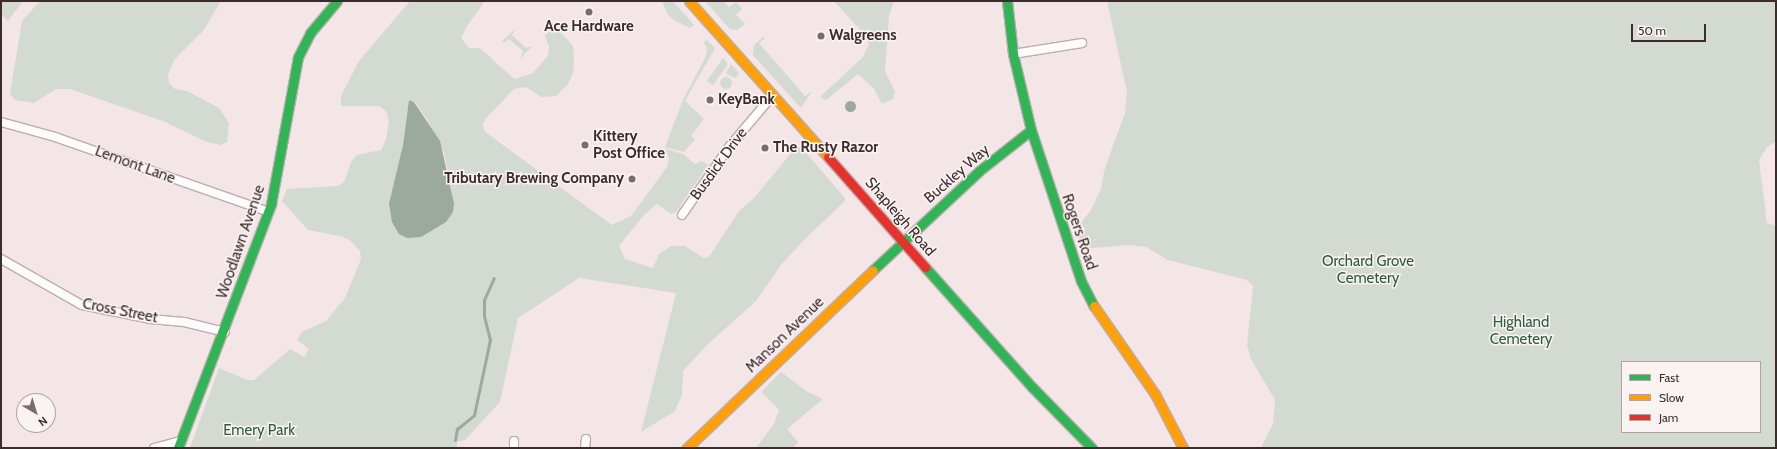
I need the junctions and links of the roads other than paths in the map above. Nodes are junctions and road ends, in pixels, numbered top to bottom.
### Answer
1 (337, 1) edge
2 (689, 1) edge
3 (1007, 1) edge
4 (1082, 43) dead end
5 (1013, 54) junction
6 (773, 95) junction
7 (1, 122) edge
8 (1030, 130) junction
9 (269, 212) junction
10 (682, 216) dead end
11 (903, 242) junction
12 (1, 259) edge
13 (224, 332) junction
14 (586, 439) dead end
15 (179, 444) edge
16 (154, 448) edge
17 (585, 448) edge
18 (687, 448) edge
19 (1092, 448) edge
20 (1183, 448) edge

1 - 9 street, Woodlawn Avenue
2 - 6 street, Shapleigh Road
3 - 5 street, Rogers Road
4 - 5 street
5 - 8 street, Rogers Road
6 - 10 street, Busdick Drive
6 - 11 street, Shapleigh Road
7 - 9 street, Lemont Lane
8 - 11 street, Buckley Way
8 - 20 street, Rogers Road
9 - 13 street, Woodlawn Avenue
11 - 18 street, Manson Avenue
11 - 19 street, Shapleigh Road
12 - 13 street, Cross Street
13 - 15 street, Woodlawn Avenue
14 - 17 street
15 - 16 street

